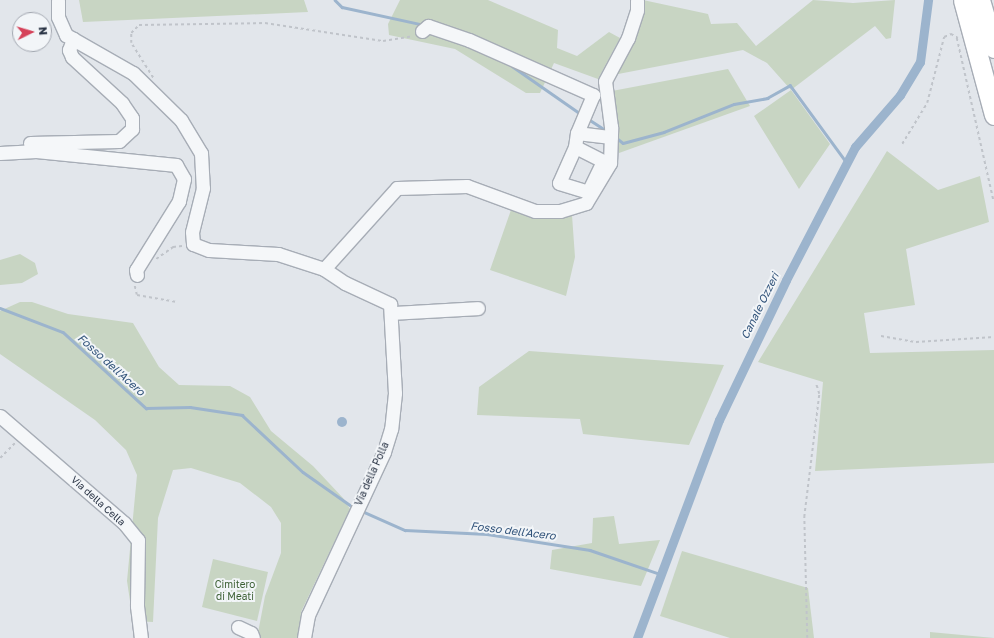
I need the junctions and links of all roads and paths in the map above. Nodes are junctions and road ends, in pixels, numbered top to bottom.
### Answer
1 (58, 0) edge
2 (637, 0) edge
3 (963, 0) edge
4 (980, 0) edge
5 (422, 31) joint
6 (74, 40) junction
7 (994, 48) edge
8 (152, 92) junction
9 (994, 115) edge
10 (577, 133) junction
11 (610, 136) junction
12 (902, 144) dead end
13 (0, 147) edge
14 (575, 147) dead end
15 (0, 152) edge
16 (994, 202) edge
17 (193, 244) junction
18 (324, 269) junction
19 (137, 275) junction
20 (175, 302) dead end
21 (478, 308) dead end
22 (392, 313) junction
23 (881, 336) dead end
24 (994, 338) edge
25 (816, 384) dead end
26 (0, 416) edge
27 (22, 435) junction
28 (0, 458) edge
29 (238, 626) dead end
30 (141, 638) edge
31 (253, 638) edge
32 (304, 638) edge
33 (807, 638) edge

1 - 6 street
2 - 11 street
3 - 9 highway
4 - 7 highway
5 - 8 path
5 - 10 street
6 - 8 street
6 - 13 street
8 - 17 street
10 - 11 street
10 - 14 street
11 - 18 street
12 - 16 path
15 - 19 street
17 - 18 street
17 - 19 path
18 - 22 street
19 - 20 path
21 - 22 street
22 - 32 street, Via della Polla
23 - 24 path
25 - 33 path
26 - 27 street, Via della Cella
27 - 28 path
27 - 30 street, Via della Cella
29 - 31 street

